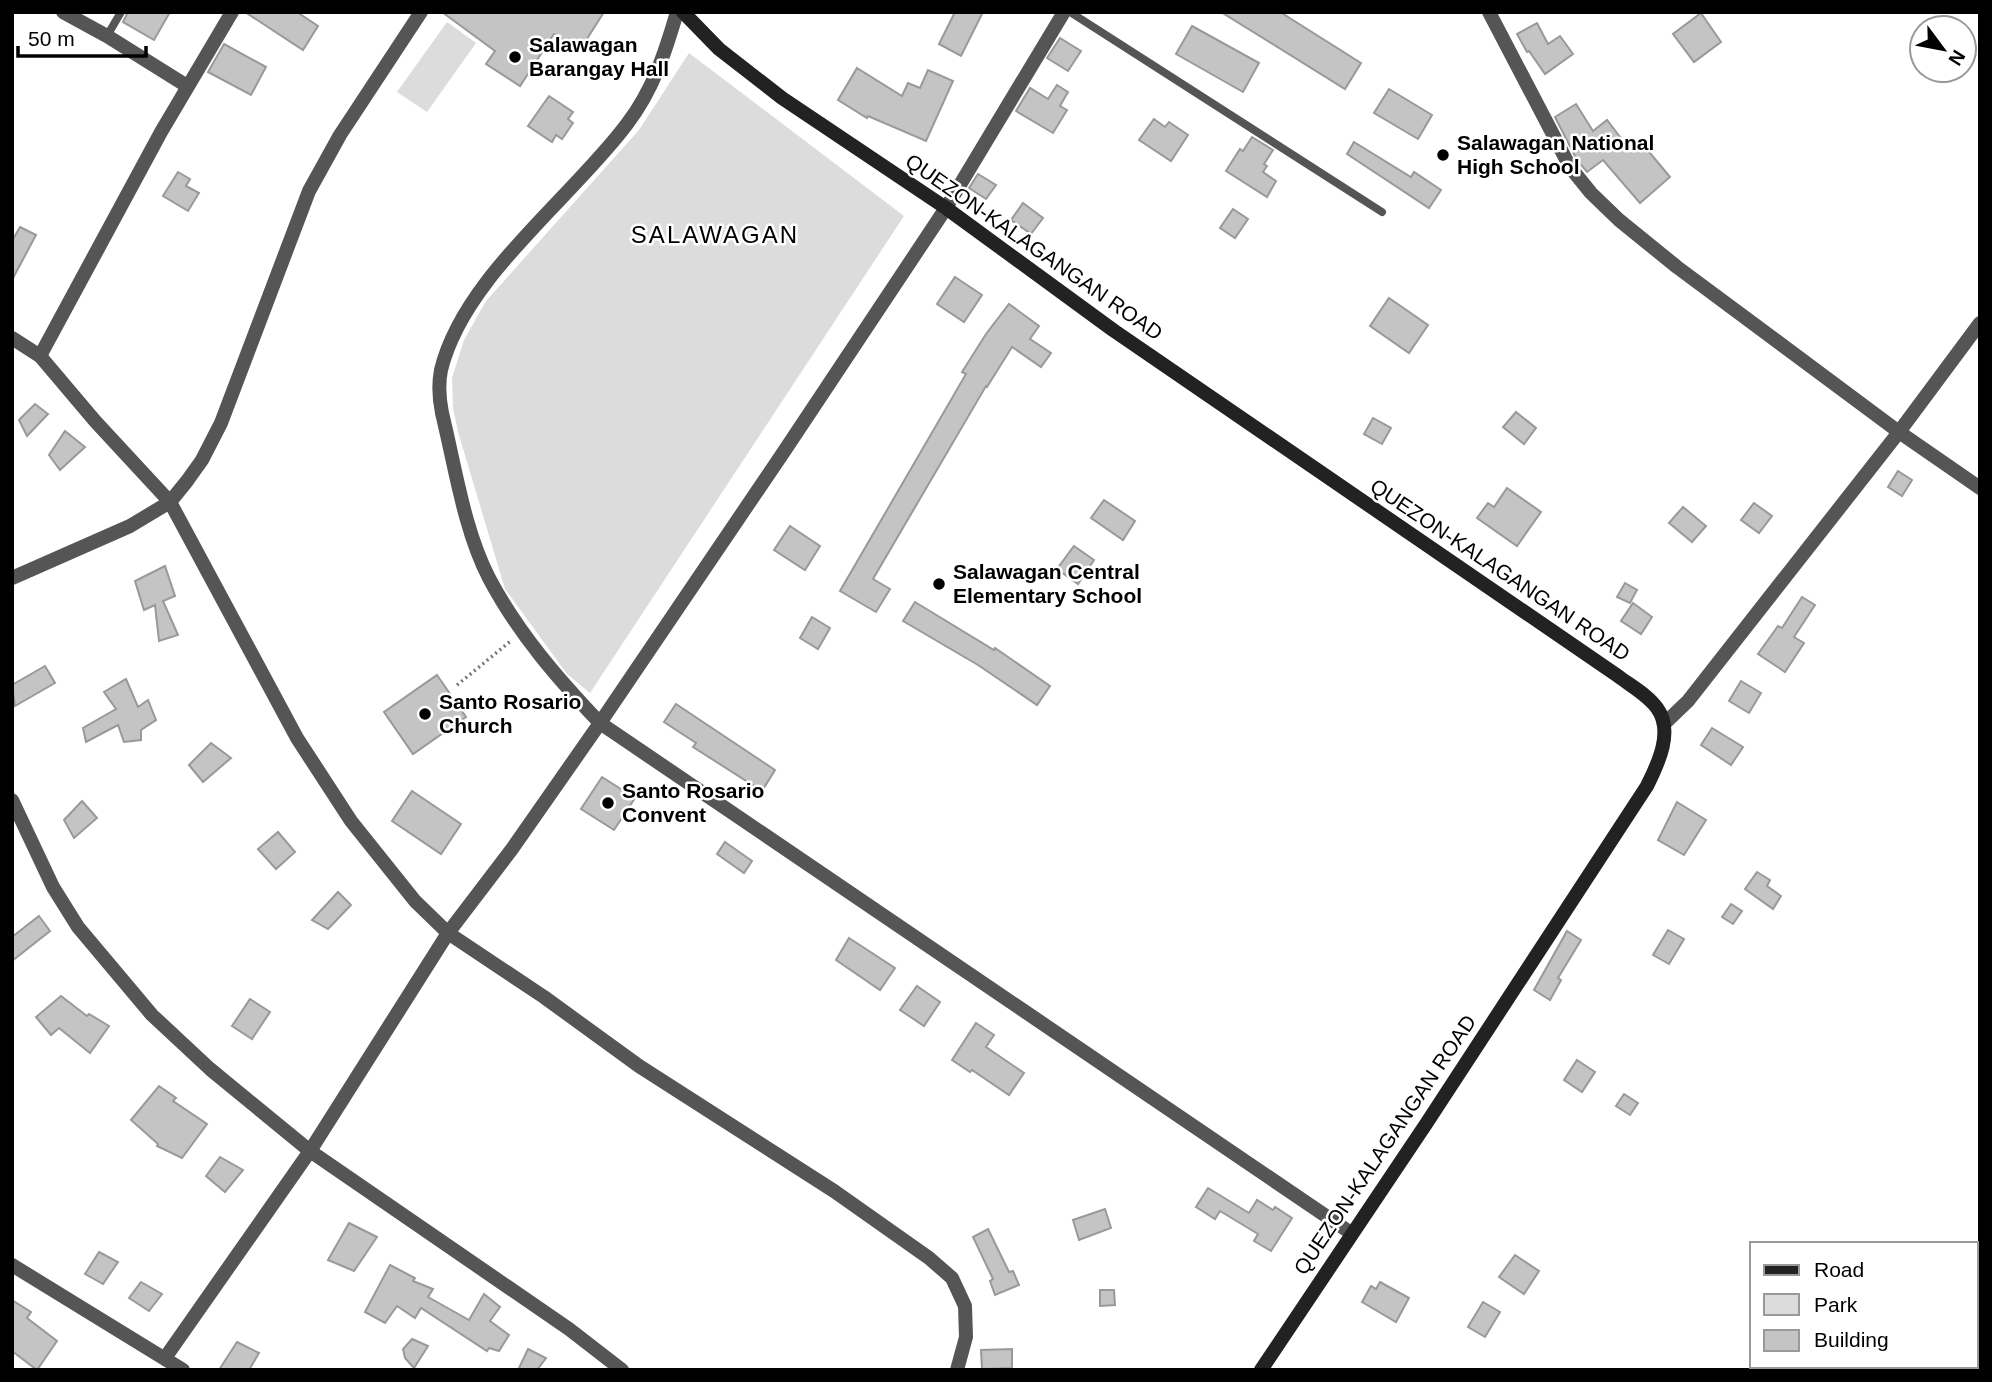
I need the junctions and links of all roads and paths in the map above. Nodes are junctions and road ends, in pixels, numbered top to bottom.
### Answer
1 (63, 12) edge
2 (121, 12) edge
3 (232, 12) edge
4 (421, 12) edge
5 (677, 12) edge
6 (683, 12) edge
7 (1064, 12) edge
8 (1070, 12) edge
9 (1489, 12) edge
10 (107, 36) junction
11 (187, 86) junction
12 (946, 208) junction
13 (1382, 212) dead end
14 (1980, 323) edge
15 (12, 338) edge
16 (40, 356) junction
17 (1899, 432) junction
18 (1980, 488) edge
19 (170, 502) junction
20 (12, 578) edge
21 (522, 633) junction
22 (457, 685) dead end
23 (600, 723) junction
24 (1664, 724) junction
25 (12, 800) edge
26 (448, 933) junction
27 (310, 1151) junction
28 (1351, 1234) junction
29 (12, 1265) edge
30 (165, 1358) junction
31 (183, 1370) edge
32 (622, 1370) edge
33 (957, 1370) edge
34 (1261, 1370) edge

1 - 10 street
2 - 10 lane
3 - 11 street
4 - 19 street
5 - 21 street
6 - 12 main road, QUEZON-KALAGANGAN ROAD
7 - 12 street
8 - 13 lane
9 - 17 street
10 - 11 street
11 - 16 street
12 - 23 street
12 - 24 main road, QUEZON-KALAGANGAN ROAD
14 - 17 street
15 - 16 street
16 - 19 street
17 - 18 street
17 - 24 street
19 - 20 street
19 - 26 street
21 - 22 path
21 - 23 street
23 - 26 street
23 - 28 street
24 - 28 main road, QUEZON-KALAGANGAN ROAD
25 - 27 street
26 - 27 street
26 - 33 street
27 - 30 street
27 - 32 street
28 - 34 main road, QUEZON-KALAGANGAN ROAD
29 - 30 street
30 - 31 street

